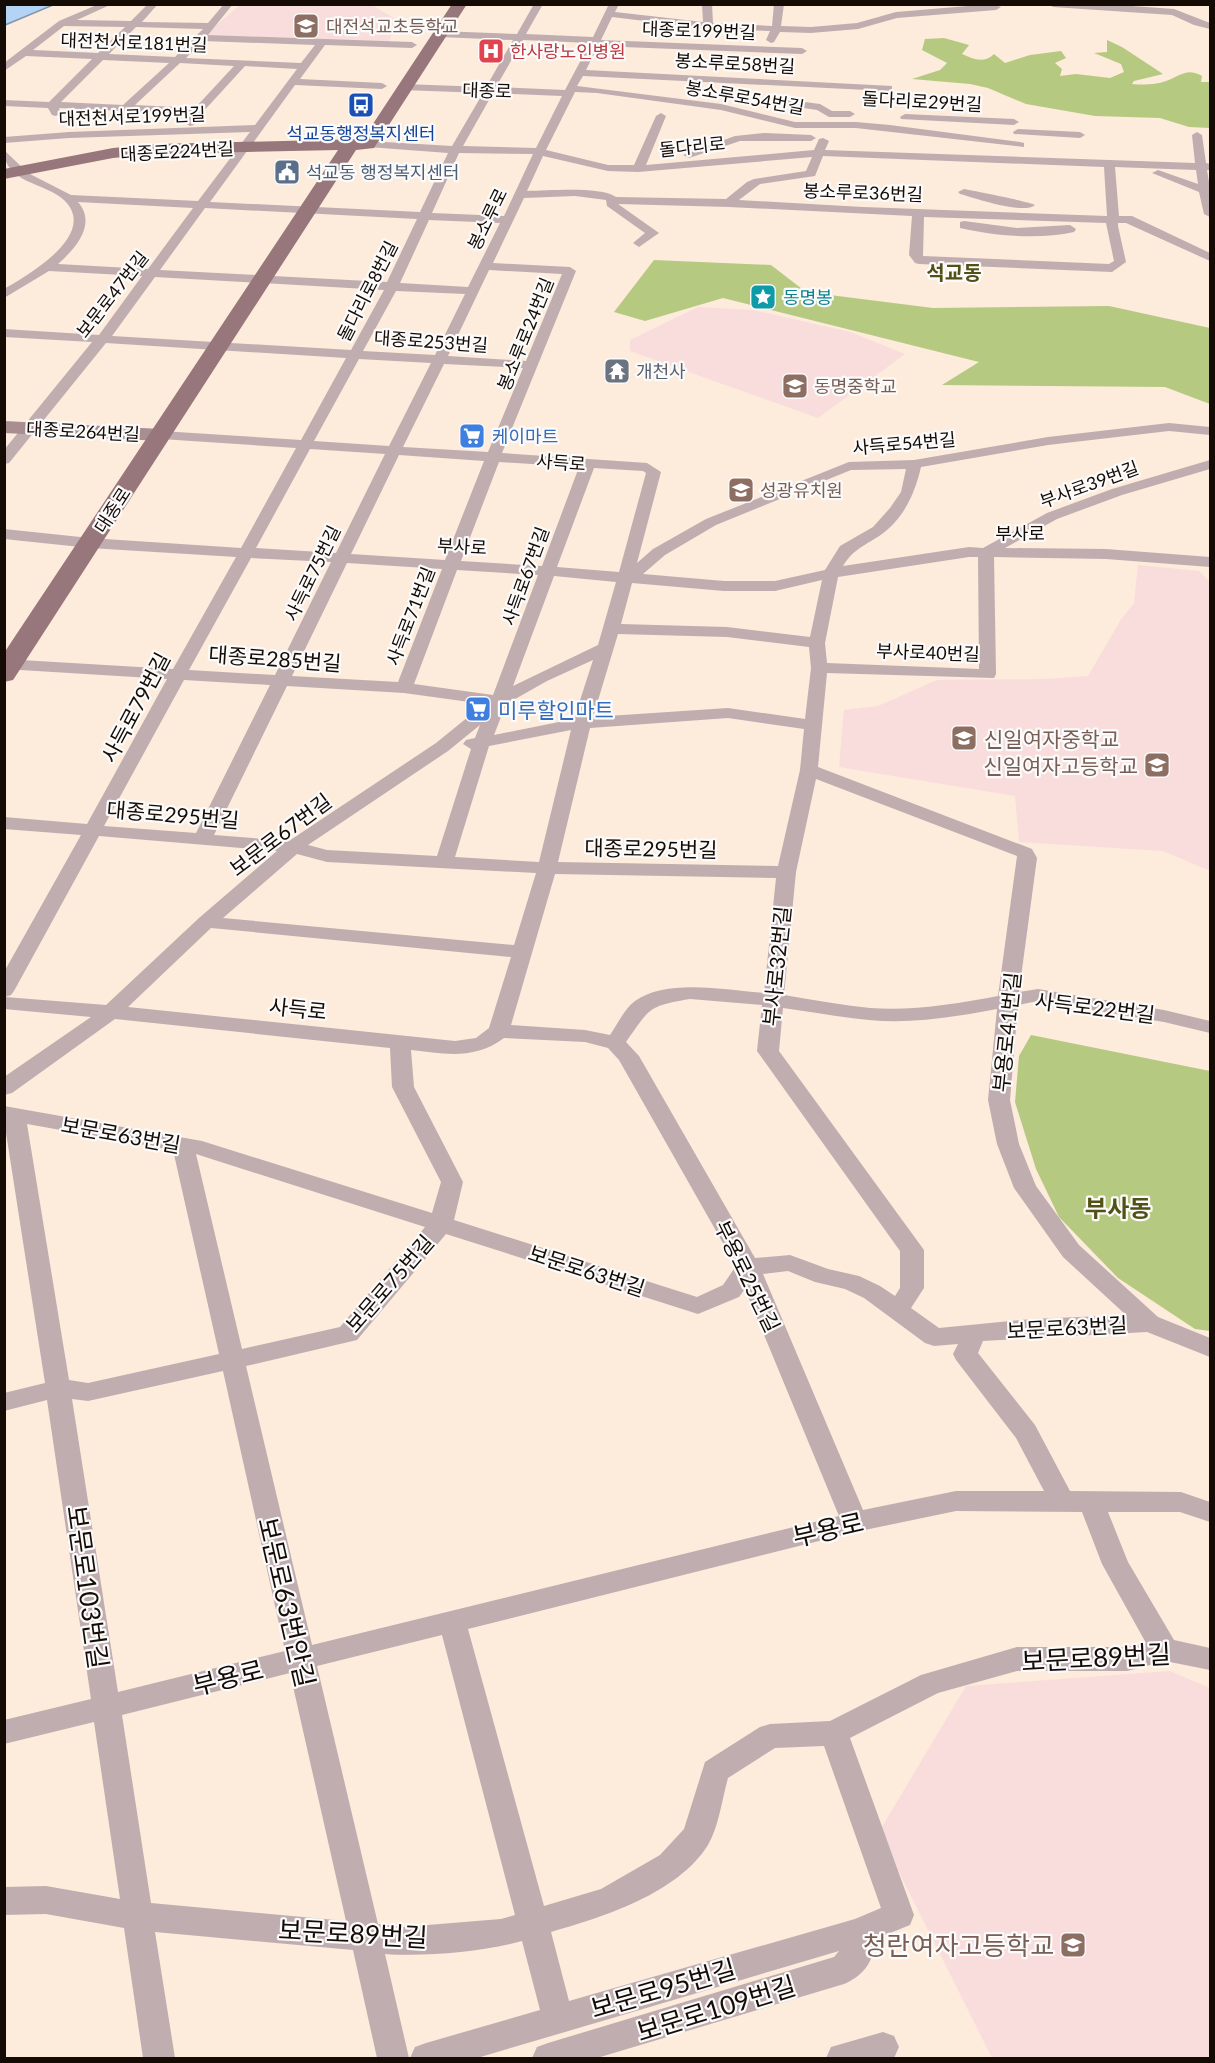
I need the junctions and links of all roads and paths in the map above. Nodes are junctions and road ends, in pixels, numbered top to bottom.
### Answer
1 (108, 4) edge
2 (154, 4) edge
3 (229, 4) edge
4 (460, 4) edge
5 (539, 4) edge
6 (707, 4) edge
7 (779, 4) edge
8 (903, 4) edge
9 (1053, 4) edge
10 (996, 6) edge
11 (1100, 6) edge
12 (612, 9) edge
13 (62, 23) junction
14 (135, 23) junction
15 (211, 26) junction
16 (1210, 26) edge
17 (423, 29) dead end
18 (776, 29) junction
19 (440, 34) junction
20 (706, 35) junction
21 (521, 36) junction
22 (201, 38) junction
23 (322, 42) junction
24 (596, 42) junction
25 (412, 45) junction
26 (802, 51) dead end
27 (23, 53) junction
28 (103, 57) junction
29 (178, 60) junction
30 (242, 63) junction
31 (762, 65) junction
32 (304, 66) junction
33 (4, 68) edge
34 (580, 73) junction
35 (294, 82) junction
36 (382, 86) junction
37 (403, 87) junction
38 (888, 88) dead end
39 (490, 90) junction
40 (571, 91) junction
41 (866, 100) dead end
42 (775, 101) dead end
43 (4, 103) edge
44 (370, 104) dead end
45 (830, 104) junction
46 (52, 105) junction
47 (126, 108) junction
48 (198, 111) junction
49 (662, 116) dead end
50 (1014, 122) junction
51 (260, 128) junction
52 (185, 130) junction
53 (69, 135) junction
54 (1080, 135) dead end
55 (1197, 135) dead end
56 (824, 139) junction
57 (4, 140) edge
58 (357, 140) junction
59 (1020, 145) junction
60 (245, 147) junction
61 (1205, 147) edge
62 (455, 150) junction
63 (538, 151) junction
64 (4, 153) edge
65 (819, 153) junction
66 (1022, 160) junction
67 (1065, 161) junction
68 (1111, 163) junction
69 (1206, 167) edge
70 (643, 169) junction
71 (10, 173) edge
72 (811, 174) junction
73 (963, 175) junction
74 (1054, 176) dead end
75 (824, 179) dead end
76 (1207, 190) edge
77 (520, 195) junction
78 (68, 198) junction
79 (612, 200) junction
80 (729, 203) junction
81 (204, 204) junction
82 (309, 208) junction
83 (885, 212) junction
84 (962, 214) junction
85 (1210, 214) edge
86 (424, 215) junction
87 (918, 217) junction
88 (1113, 219) junction
89 (507, 220) junction
90 (639, 243) dead end
91 (1210, 256) edge
92 (485, 266) junction
93 (46, 267) junction
94 (152, 272) junction
95 (262, 279) junction
96 (392, 286) junction
97 (472, 291) junction
98 (4, 294) edge
99 (4, 333) edge
100 (103, 338) junction
101 (219, 345) junction
102 (355, 354) junction
103 (439, 359) junction
104 (532, 365) junction
105 (4, 427) edge
106 (29, 428) junction
107 (1210, 431) edge
108 (161, 435) junction
109 (304, 445) junction
110 (393, 451) junction
111 (494, 457) junction
112 (4, 460) edge
113 (588, 464) junction
114 (914, 464) junction
115 (1210, 464) edge
116 (4, 534) edge
117 (90, 543) junction
118 (245, 552) junction
119 (986, 552) junction
120 (341, 558) junction
121 (1210, 562) edge
122 (451, 565) junction
123 (548, 571) junction
124 (831, 573) junction
125 (626, 576) junction
126 (611, 629) junction
127 (817, 643) junction
128 (605, 648) junction
129 (7, 667) edge
130 (819, 668) junction
131 (178, 675) junction
132 (281, 682) junction
133 (404, 688) junction
134 (499, 702) junction
135 (582, 723) junction
136 (813, 725) junction
137 (481, 744) junction
138 (442, 747) junction
139 (809, 770) junction
140 (4, 823) edge
141 (94, 830) junction
142 (202, 841) junction
143 (293, 847) junction
144 (444, 863) junction
145 (547, 868) junction
146 (786, 872) junction
147 (206, 922) junction
148 (524, 952) junction
149 (4, 991) edge
150 (772, 1000) junction
151 (1008, 1001) junction
152 (4, 1003) edge
153 (111, 1012) junction
154 (1210, 1027) edge
155 (499, 1031) junction
156 (400, 1043) junction
157 (615, 1043) junction
158 (4, 1088) edge
159 (10, 1114) edge
160 (183, 1145) junction
161 (441, 1224) junction
162 (748, 1267) junction
163 (897, 1312) junction
164 (1149, 1323) junction
165 (975, 1332) junction
166 (1210, 1348) edge
167 (231, 1360) junction
168 (60, 1388) junction
169 (4, 1402) edge
170 (1063, 1502) junction
171 (1091, 1502) junction
172 (1210, 1512) edge
173 (855, 1522) junction
174 (452, 1621) junction
175 (1164, 1650) junction
176 (300, 1659) junction
177 (1210, 1659) edge
178 (105, 1708) junction
179 (4, 1732) edge
180 (834, 1734) junction
181 (4, 1901) edge
182 (137, 1916) junction
183 (532, 1924) junction
184 (857, 1932) junction
185 (366, 1938) junction
186 (558, 2018) junction
187 (883, 2047) dead end
188 (159, 2058) edge
189 (393, 2058) edge
190 (426, 2058) edge
191 (548, 2058) edge
192 (846, 2058) edge

1 - 13 street
2 - 14 street
3 - 15 street
4 - 19 main road, 대종로
5 - 21 street, 돌다리로8번길
6 - 20 street
7 - 18 street
8 - 10 street
9 - 11 street
10 - 18 street
11 - 16 street
12 - 20 street
12 - 24 street, 봉소루로
13 - 14 street
13 - 27 street
14 - 15 street
14 - 28 street
15 - 22 street
17 - 25 main road
18 - 20 street
18 - 31 street
19 - 21 street, 대종로199번길
19 - 37 main road, 대종로
20 - 24 street, 대종로199번길
20 - 31 street, 대종로199번길
21 - 24 street, 대종로199번길
21 - 39 street, 돌다리로8번길
22 - 23 street
22 - 29 street
23 - 25 street
23 - 32 street, 보문로47번길
24 - 34 street, 봉소루로
25 - 36 main road
26 - 31 street, 대종로199번길
27 - 28 street, 대전천서로181번길
27 - 33 street
28 - 29 street, 대전천서로181번길
28 - 46 street
29 - 30 street, 대전천서로181번길
29 - 47 street
30 - 32 street, 대전천서로181번길
30 - 48 street, 대전천서로181번길
31 - 34 street, 봉소루로58번길
31 - 45 street, 봉소루로58번길
32 - 35 street, 보문로47번길
34 - 40 street, 봉소루로
35 - 36 street
35 - 51 street, 보문로47번길
36 - 44 main road
37 - 39 street, 대종로
37 - 58 main road, 대종로
38 - 45 street, 봉소루로58번길
39 - 40 street, 대종로
39 - 62 street, 돌다리로8번길
40 - 45 street, 봉소루로54번길
40 - 63 street, 봉소루로
41 - 45 street
42 - 45 street, 돌다리로29번길
43 - 46 street
45 - 50 street, 돌다리로29번길
45 - 56 street
45 - 59 street, 봉소루로54번길
46 - 47 street
46 - 53 street
47 - 48 street
48 - 52 street, 대전천서로181번길
49 - 70 street
50 - 54 street, 돌다리로29번길
50 - 59 street
51 - 52 street, 대전천서로199번길
51 - 60 street, 보문로47번길
52 - 53 street, 대전천서로199번길
53 - 57 street, 대전천서로199번길
55 - 61 street
56 - 65 street
56 - 70 street
58 - 60 main road, 대종로224번길
58 - 62 street, 돌다리로
58 - 82 main road, 대종로
59 - 66 street
60 - 71 main road, 대종로224번길
60 - 81 street, 보문로47번길
61 - 69 street
62 - 63 street, 돌다리로
62 - 86 street, 돌다리로8번길
63 - 70 street, 돌다리로
63 - 77 street, 봉소루로
64 - 71 street
65 - 70 street, 돌다리로
65 - 72 street
65 - 73 street, 돌다리로
66 - 67 street, 돌다리로
66 - 73 street, 돌다리로
67 - 68 street, 돌다리로
67 - 74 street
68 - 69 street, 돌다리로
68 - 76 street
68 - 88 street
69 - 76 street
71 - 78 street
72 - 75 street
72 - 80 street
73 - 84 street
73 - 88 street
76 - 85 street
77 - 79 street, 봉소루로36번길
77 - 89 street, 봉소루로
78 - 81 street
78 - 93 street
79 - 80 street, 봉소루로36번길
79 - 90 street
80 - 83 street, 봉소루로36번길
81 - 82 street
81 - 94 street, 보문로47번길
82 - 86 street
82 - 95 main road, 대종로
83 - 84 street, 봉소루로36번길
83 - 87 street
84 - 88 street, 봉소루로36번길
86 - 89 street
86 - 96 street, 돌다리로8번길
87 - 88 street, 봉소루로36번길
87 - 88 street, 봉소루로36번길
88 - 91 street
89 - 92 street, 봉소루로
92 - 97 street, 봉소루로
92 - 104 street, 봉소루로24번길
93 - 94 street
93 - 98 street
94 - 95 street
94 - 100 street, 보문로47번길
95 - 96 street
95 - 101 main road, 대종로
96 - 97 street
96 - 102 street, 돌다리로8번길
97 - 103 street, 봉소루로
99 - 100 street
100 - 101 street
100 - 106 street, 보문로47번길
101 - 102 street, 대종로253번길
101 - 108 main road, 대종로
102 - 103 street, 대종로253번길
102 - 109 street, 돌다리로8번길
103 - 104 street, 대종로253번길
103 - 110 street, 봉소루로
104 - 111 street, 봉소루로24번길
105 - 106 street, 대종로264번길
106 - 108 street, 대종로264번길
106 - 112 street, 보문로47번길
107 - 114 street, 사득로54번길
108 - 109 street, 사득로
108 - 117 main road, 대종로
109 - 110 street, 사득로
109 - 118 street, 사득로79번길
110 - 111 street, 사득로
110 - 120 street, 사득로75번길
111 - 113 street, 사득로
111 - 122 street, 사득로71번길
113 - 123 street, 사득로67번길
113 - 125 street, 사득로
114 - 124 street
114 - 125 street, 사득로54번길
115 - 119 street, 부사로39번길
116 - 117 street, 부사로
117 - 118 street, 부사로
117 - 129 main road, 대종로
118 - 120 street, 부사로
118 - 131 street, 사득로79번길
119 - 121 street, 부사로
119 - 124 street, 부사로
119 - 130 street, 부사로40번길
120 - 122 street, 부사로
120 - 132 street, 사득로75번길
122 - 123 street, 부사로
122 - 133 street, 사득로71번길
123 - 125 street, 부사로
123 - 134 street, 사득로67번길
124 - 125 street, 부사로
124 - 127 street, 부사로32번길
125 - 126 street, 사득로
126 - 127 street
126 - 128 street, 사득로
127 - 130 street, 부사로32번길
128 - 134 street, 보문로67번길
128 - 135 street, 사득로
129 - 131 street, 대종로285번길
130 - 136 street, 부사로32번길
131 - 132 street, 대종로285번길
131 - 141 street, 사득로79번길
132 - 133 street, 대종로285번길
132 - 142 street, 사득로75번길
133 - 134 street, 대종로285번길
134 - 137 street
134 - 138 street, 보문로67번길
135 - 136 street
135 - 137 street
135 - 145 street, 사득로
136 - 139 street, 부사로32번길
137 - 138 street
137 - 144 street
138 - 143 street, 보문로67번길
139 - 146 street, 부사로32번길
139 - 151 street, 부용로41번길
140 - 141 street, 대종로295번길
141 - 142 street, 대종로295번길
141 - 149 street, 사득로79번길
142 - 143 street, 대종로295번길
143 - 144 street, 대종로295번길
143 - 147 street, 보문로67번길
144 - 145 street, 대종로295번길
145 - 146 street, 대종로295번길
145 - 148 street, 사득로
146 - 150 street, 부사로32번길
147 - 148 street
147 - 153 street, 보문로67번길
148 - 155 street, 사득로
150 - 151 street, 사득로22번길
150 - 157 street, 사득로22번길
150 - 163 street, 부사로32번길
151 - 154 street, 사득로22번길
151 - 164 street, 부용로41번길
152 - 153 street, 사득로
153 - 156 street, 사득로
153 - 158 street, 보문로67번길
155 - 156 street, 사득로
155 - 157 street
156 - 161 street, 보문로75번길
157 - 162 street, 부용로25번길
159 - 160 street, 보문로63번길
159 - 168 street, 보문로103번길
160 - 161 street, 보문로63번길
160 - 167 street, 보문로63번안길
161 - 162 street, 보문로63번길
161 - 167 street, 보문로75번길
162 - 163 street, 보문로63번길
162 - 173 street, 부용로25번길
163 - 165 street, 보문로63번길
164 - 165 street, 보문로63번길
164 - 166 street, 부용로41번길
165 - 170 street
167 - 168 street, 보문로75번길
167 - 176 street, 보문로63번안길
168 - 169 street, 보문로75번길
168 - 178 street, 보문로103번길
170 - 171 street, 부용로
170 - 173 street, 부용로
171 - 172 street, 부용로
171 - 175 street
173 - 174 street, 부용로
174 - 176 street, 부용로
174 - 183 street
175 - 177 street, 보문로89번길
175 - 180 street, 보문로89번길
176 - 178 street, 부용로
176 - 185 street, 보문로63번안길
178 - 179 street, 부용로
178 - 182 street, 보문로103번길
180 - 183 street, 보문로89번길
180 - 184 street, 보문로95번길
181 - 182 street, 보문로89번길
182 - 185 street, 보문로89번길
182 - 188 street, 보문로103번길
183 - 185 street, 보문로89번길
183 - 186 street
184 - 186 street, 보문로95번길
184 - 191 street, 보문로109번길
185 - 189 street, 보문로63번안길
186 - 190 street, 보문로95번길
187 - 192 street

